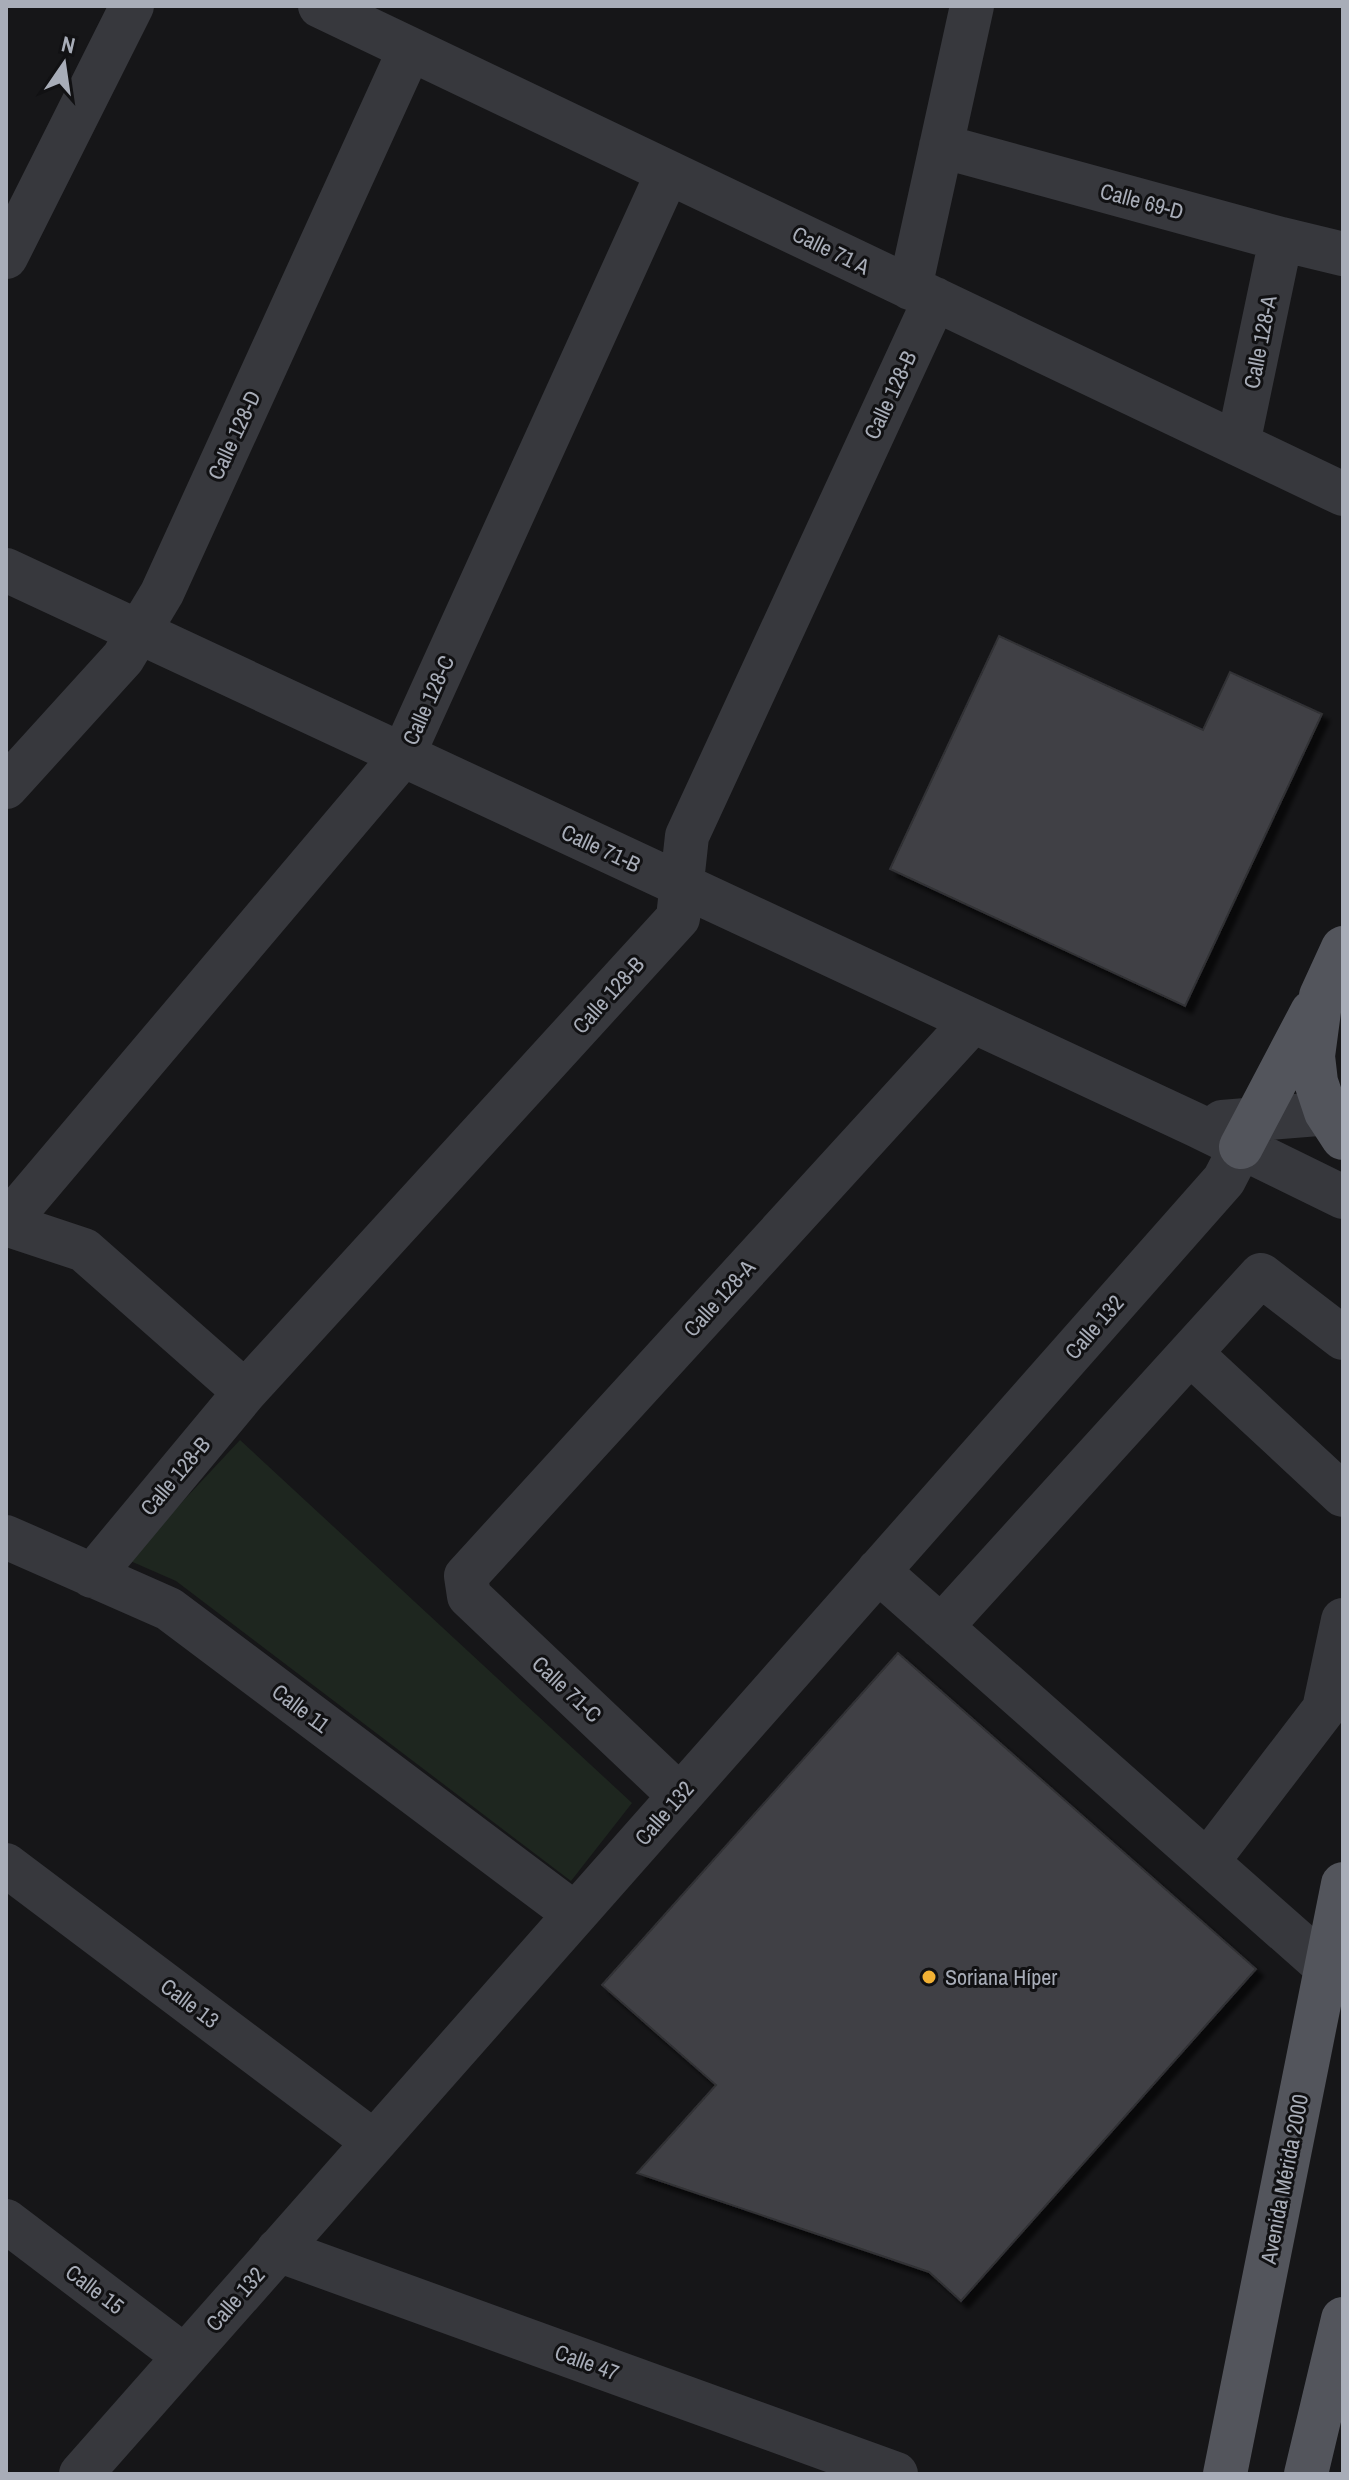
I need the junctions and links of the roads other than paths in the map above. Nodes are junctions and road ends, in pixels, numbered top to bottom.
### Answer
1 (132, 6) edge
2 (320, 6) edge
3 (972, 6) edge
4 (410, 49) junction
5 (941, 146) junction
6 (668, 172) junction
7 (1281, 239) junction
8 (1343, 254) edge
9 (6, 257) edge
10 (922, 293) junction
11 (1238, 444) junction
12 (1343, 494) edge
13 (6, 570) edge
14 (139, 631) junction
15 (403, 755) junction
16 (6, 787) edge
17 (681, 885) junction
18 (1343, 948) edge
19 (1321, 996) junction
20 (973, 1021) junction
21 (1337, 1121) edge
22 (1249, 1133) junction
23 (1343, 1197) edge
24 (6, 1224) edge
25 (1343, 1338) edge
26 (1190, 1353) junction
27 (245, 1392) junction
28 (1343, 1495) edge
29 (6, 1537) edge
30 (878, 1571) junction
31 (92, 1576) junction
32 (466, 1576) joint
33 (1343, 1620) edge
34 (941, 1627) junction
35 (680, 1796) junction
36 (1207, 1862) junction
37 (6, 1865) edge
38 (1343, 1884) edge
39 (575, 1914) junction
40 (1326, 1967) junction
41 (374, 2142) junction
42 (6, 2221) edge
43 (278, 2250) junction
44 (1343, 2319) edge
45 (184, 2356) junction
46 (81, 2474) edge
47 (896, 2474) edge
48 (1225, 2474) edge
49 (1306, 2474) edge

1 - 9 street
2 - 4 street, Calle 71 A
3 - 5 street, Calle 128-B
4 - 6 street, Calle 71 A
4 - 14 street, Calle 128-D
5 - 7 street, Calle 69-D
5 - 10 street, Calle 128-B
6 - 10 street, Calle 71 A
6 - 15 street, Calle 128-C
7 - 8 street, Calle 69-D
7 - 11 street, Calle 128-A
10 - 11 street, Calle 71 A
10 - 17 street, Calle 128-B
11 - 12 street, Calle 71 A
13 - 14 street, Calle 71-B
14 - 15 street, Calle 71-B
14 - 16 street, Calle 128-D
15 - 17 street, Calle 71-B
15 - 24 street, Calle 128-C
17 - 20 street, Calle 71-B
17 - 27 street, Calle 128-B
18 - 19 main road
19 - 21 main road
19 - 22 main road
20 - 22 street, Calle 71-B
20 - 32 street, Calle 128-A
21 - 22 street, Calle 71-B
22 - 23 street
22 - 30 street, Calle 132
24 - 27 street
25 - 26 street
26 - 28 street
26 - 34 street
27 - 31 street, Calle 128-B
29 - 31 street, Calle 11
30 - 34 street
30 - 35 street, Calle 132
31 - 39 street, Calle 11
32 - 35 street, Calle 71-C
33 - 36 street
34 - 36 street
35 - 39 street, Calle 132
36 - 40 street
37 - 41 street, Calle 13
38 - 40 main road, Avenida Mérida 2000
39 - 41 street, Calle 132
40 - 48 main road, Avenida Mérida 2000
41 - 43 street, Calle 132
42 - 45 street, Calle 15
43 - 45 street, Calle 132
43 - 47 street, Calle 47
44 - 49 main road
45 - 46 street, Calle 132

